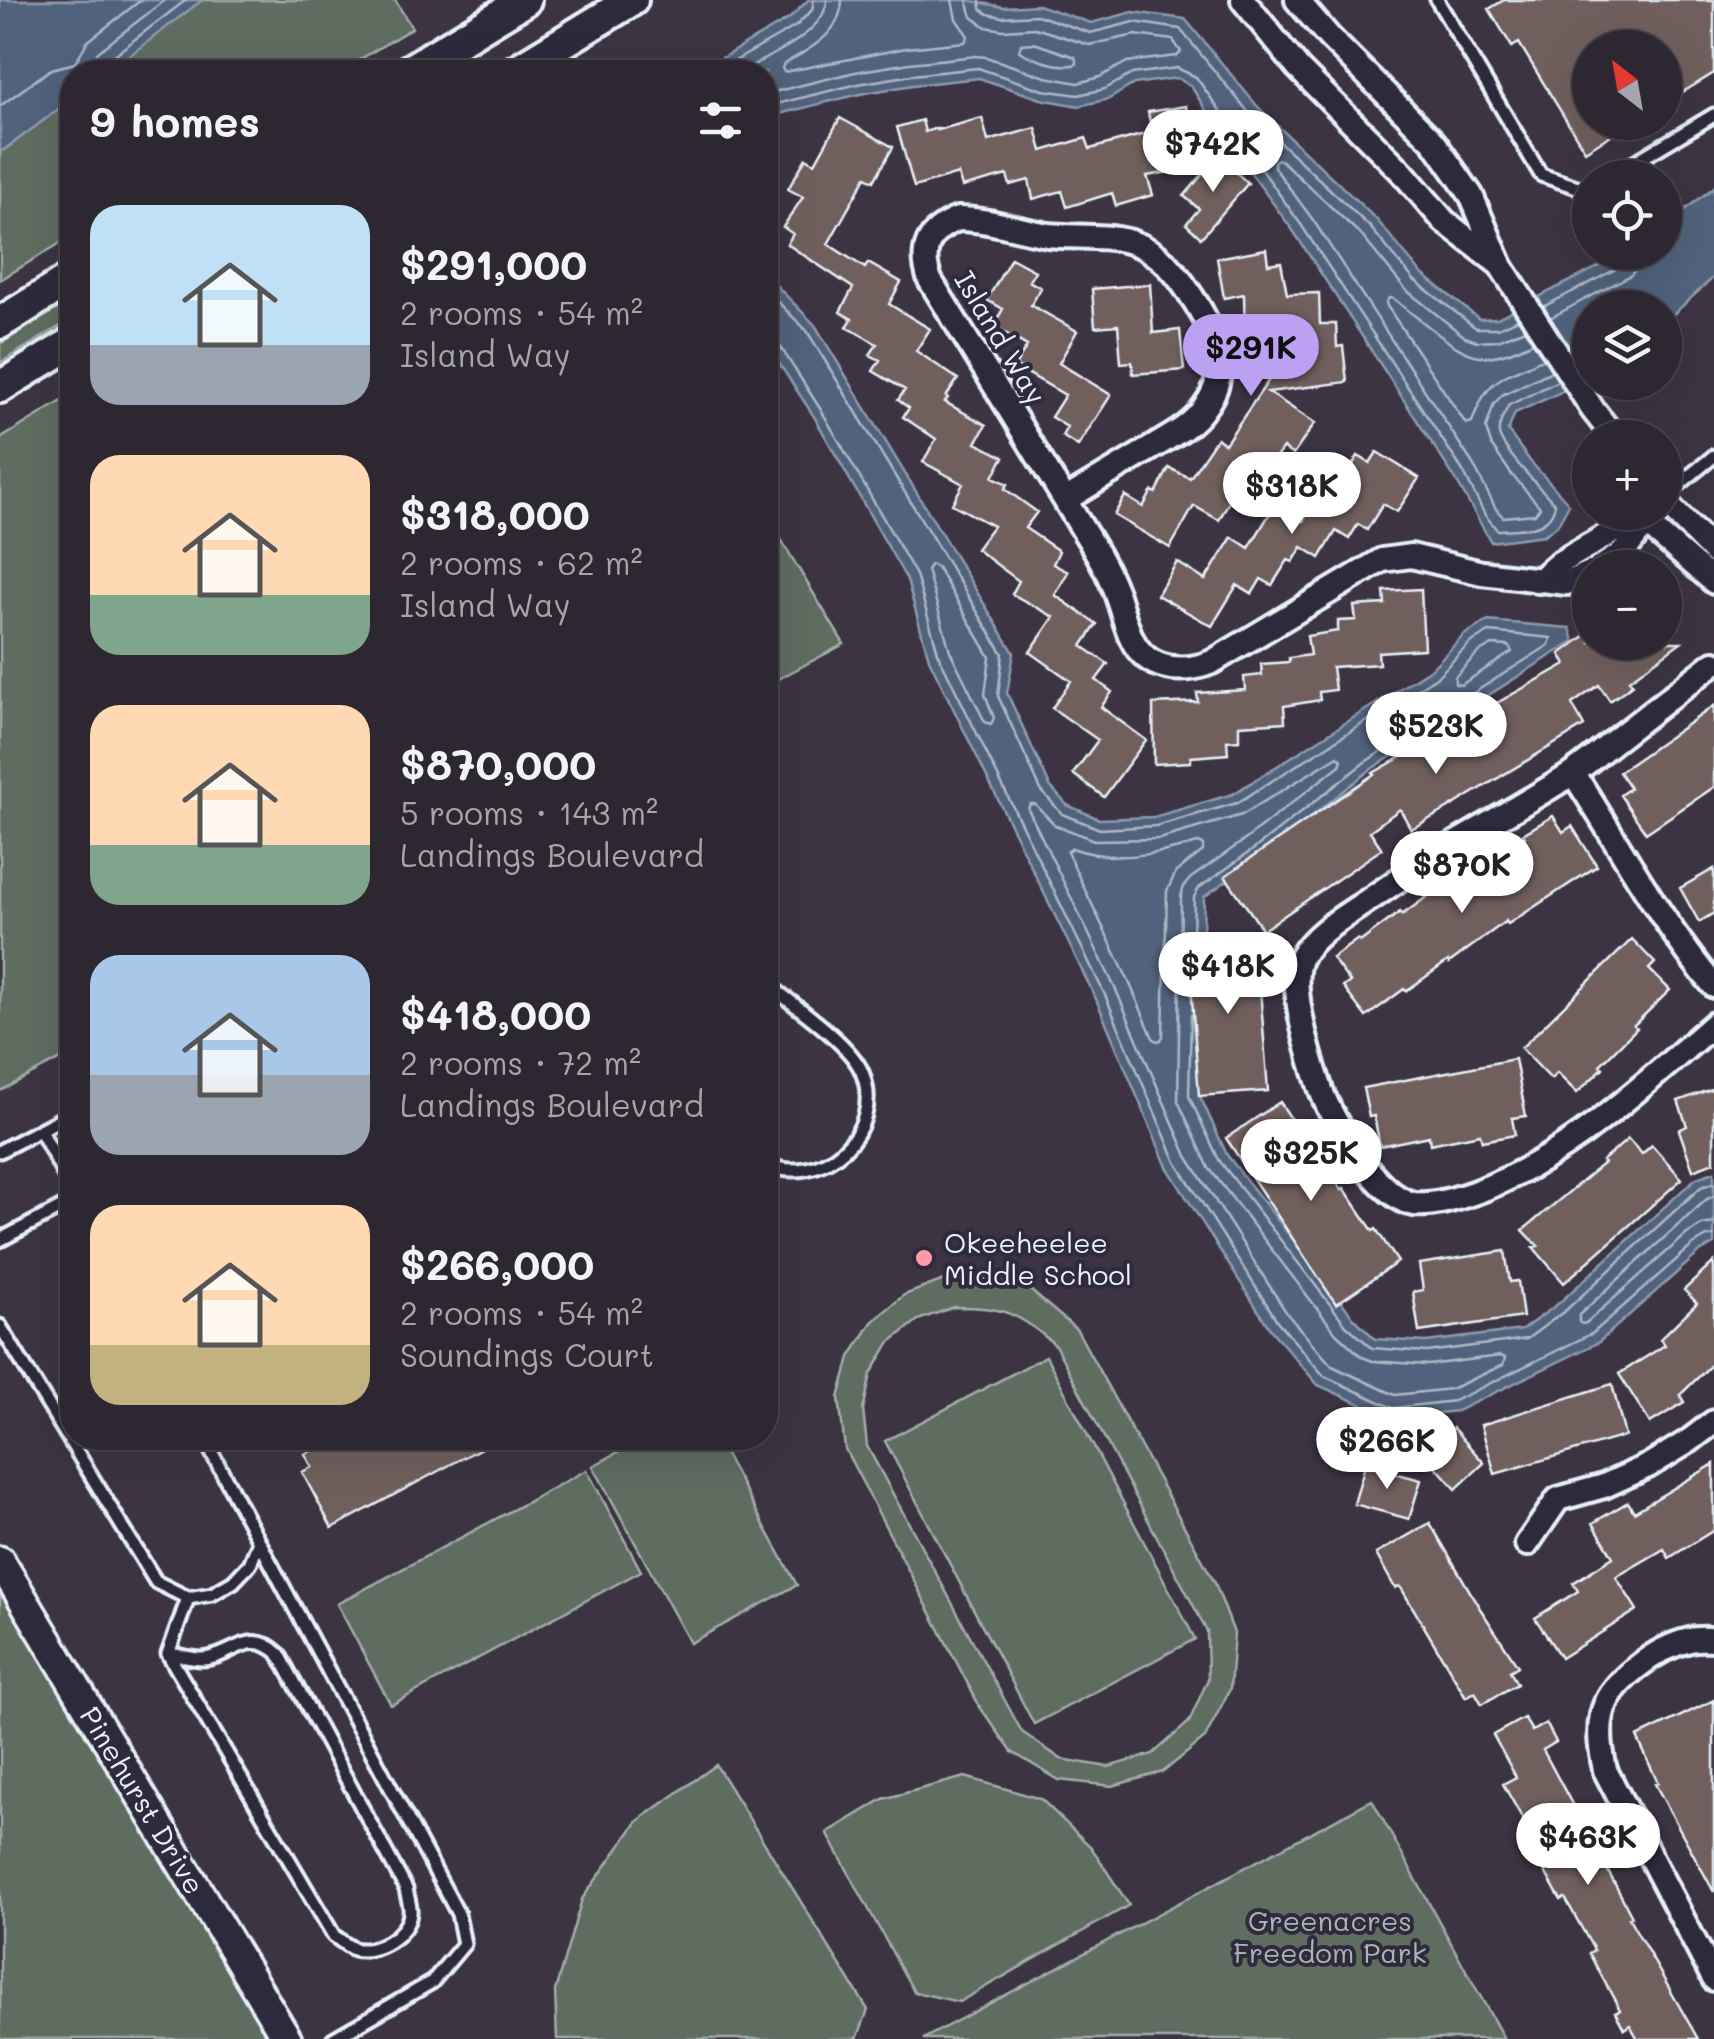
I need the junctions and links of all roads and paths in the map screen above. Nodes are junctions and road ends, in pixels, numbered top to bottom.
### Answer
1 (525, 0) edge
2 (632, 0) edge
3 (1242, 0) edge
4 (1298, 0) edge
5 (1437, 0) edge
6 (1344, 53) junction
7 (428, 60) edge
8 (534, 60) edge
9 (1314, 84) junction
10 (1714, 115) edge
11 (1638, 160) edge
12 (1572, 186) edge
13 (1501, 266) junction
14 (60, 286) edge
15 (0, 323) edge
16 (60, 350) edge
17 (0, 387) edge
18 (1593, 410) junction
19 (1597, 420) edge
20 (1601, 420) edge
21 (1714, 456) edge
22 (1682, 484) edge
23 (1065, 500) junction
24 (1682, 517) edge
25 (1616, 530) edge
26 (1660, 530) edge
27 (1714, 552) edge
28 (1572, 580) edge
29 (1538, 581) junction
30 (1714, 582) edge
31 (1714, 663) edge
32 (1573, 773) junction
33 (1714, 986) edge
34 (778, 993) edge
35 (1714, 1024) edge
36 (60, 1120) edge
37 (41, 1130) junction
38 (0, 1151) edge
39 (60, 1167) edge
40 (778, 1170) edge
41 (60, 1208) edge
42 (0, 1240) edge
43 (0, 1326) edge
44 (1714, 1422) edge
45 (60, 1424) edge
46 (76, 1450) edge
47 (210, 1450) edge
48 (260, 1542) junction
49 (1526, 1544) dead end
50 (0, 1561) edge
51 (188, 1598) junction
52 (1714, 1639) edge
53 (168, 1654) junction
54 (1714, 1978) edge
55 (286, 2039) edge
56 (333, 2039) edge

1 - 7 main road
2 - 8 main road
3 - 9 street
4 - 6 street
5 - 12 lane
6 - 9 street
6 - 13 street
9 - 13 street
10 - 11 lane
13 - 18 street
14 - 15 main road
16 - 17 main road
18 - 19 street
18 - 20 street
21 - 22 lane
23 - 23 street, Island Way
23 - 29 street, Island Way
24 - 27 street
25 - 29 street
26 - 30 street
28 - 29 street, Island Way
31 - 32 street
32 - 33 street
32 - 35 street
34 - 40 lane
36 - 37 lane
37 - 38 lane
37 - 39 lane
41 - 42 lane
43 - 45 lane
44 - 49 street
46 - 51 lane
47 - 48 lane
48 - 51 lane
48 - 56 lane
50 - 55 street, Pinehurst Drive
51 - 53 lane
52 - 54 street
53 - 53 lane

